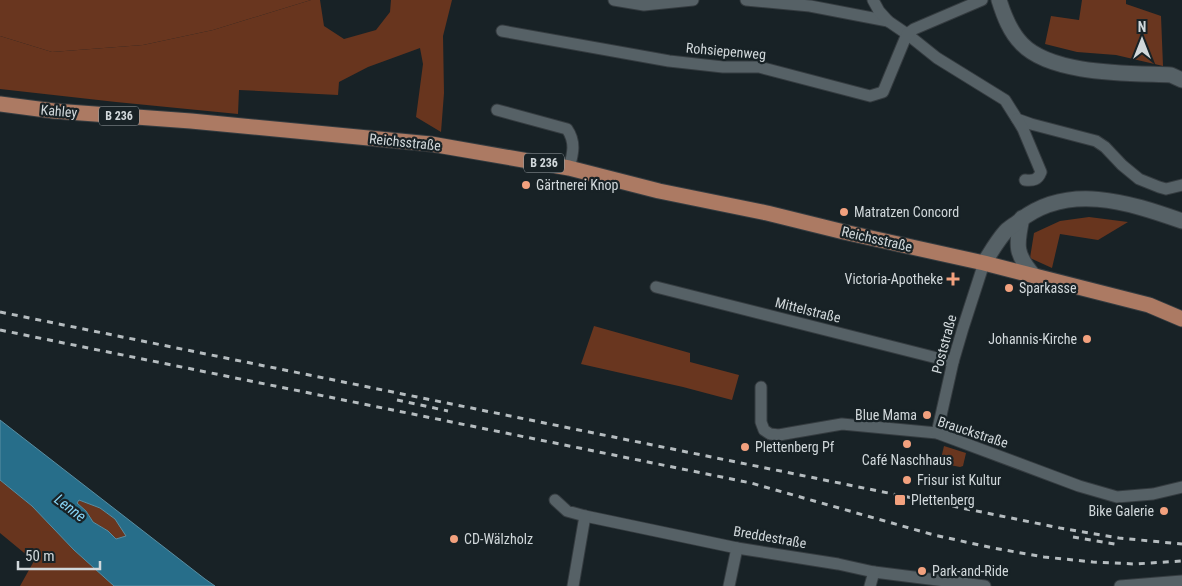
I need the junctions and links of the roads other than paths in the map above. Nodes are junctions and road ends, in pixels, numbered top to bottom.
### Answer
1 (614, 0) edge
2 (693, 0) edge
3 (746, 0) edge
4 (873, 0) edge
5 (982, 0) edge
6 (999, 0) edge
7 (888, 21) junction
8 (502, 32) dead end
9 (907, 34) junction
10 (1182, 80) edge
11 (0, 104) edge
12 (497, 110) dead end
13 (1017, 118) junction
14 (239, 126) joint
15 (569, 168) junction
16 (1024, 180) dead end
17 (1182, 185) edge
18 (1022, 218) junction
19 (1182, 221) edge
20 (984, 263) junction
21 (1034, 276) junction
22 (656, 287) dead end
23 (1182, 319) edge
24 (953, 362) junction
25 (761, 387) dead end
26 (937, 433) junction
27 (1182, 487) edge
28 (555, 500) dead end
29 (585, 516) junction
30 (737, 548) junction
31 (874, 572) junction
32 (1182, 581) edge
33 (956, 584) edge
34 (573, 586) edge
35 (729, 586) edge
36 (870, 586) edge
37 (985, 586) edge
38 (1120, 586) edge

1 - 2 street
3 - 7 street
4 - 7 street
5 - 9 street
6 - 10 main road
7 - 9 street
8 - 9 street, Rohsiepenweg
9 - 13 street
11 - 14 main road, Kahley / B 236
12 - 15 street
13 - 16 street
13 - 17 street
14 - 15 main road, Reichsstraße / B 236
15 - 20 main road, Reichsstraße / B 236
18 - 19 main road
18 - 20 main road
18 - 21 main road
20 - 21 main road, Reichsstraße / B 236
20 - 24 street, Poststraße
21 - 23 main road, Reichsstraße / B 236
22 - 24 street, Mittelstraße
24 - 26 street, Poststraße
25 - 26 street, Brauckstraße
26 - 27 street, Brauckstraße
28 - 29 street, Breddestraße
29 - 30 street, Breddestraße
29 - 34 street
30 - 31 street, Breddestraße
30 - 35 street
31 - 33 street, Breddestraße
31 - 36 street
32 - 38 street
33 - 37 street, Breddestraße

